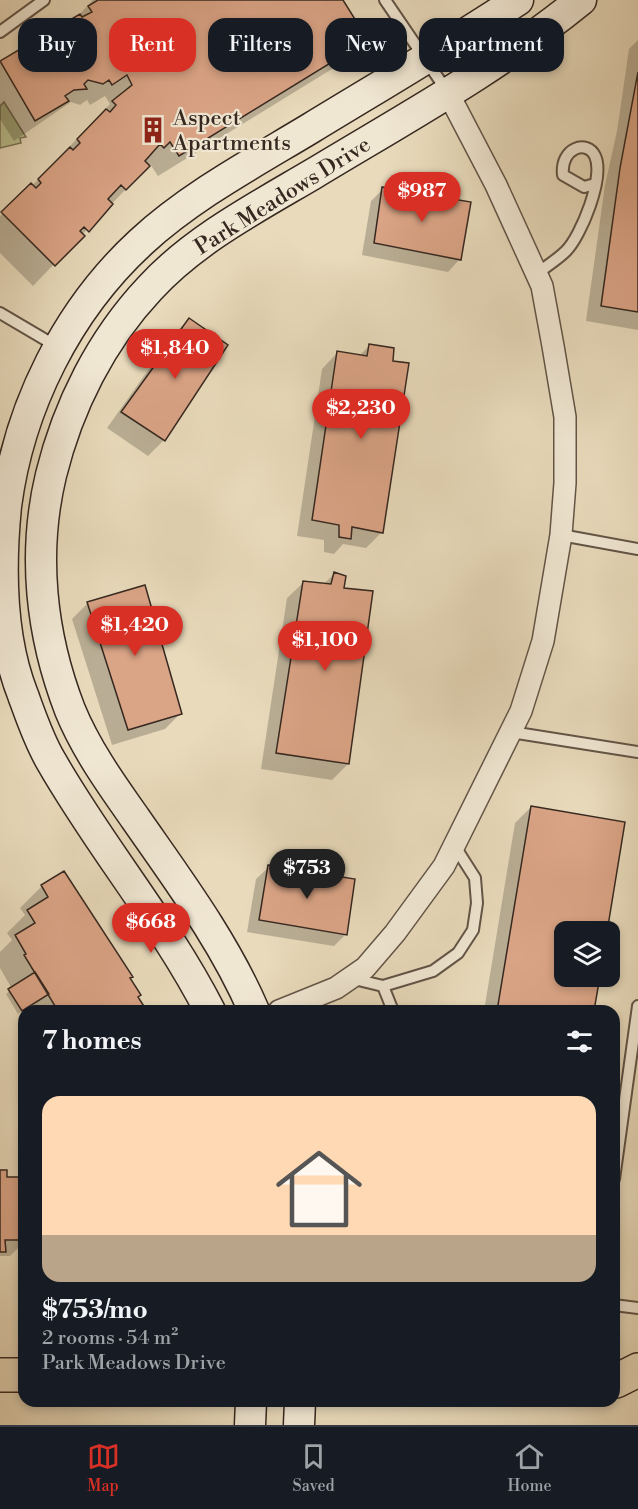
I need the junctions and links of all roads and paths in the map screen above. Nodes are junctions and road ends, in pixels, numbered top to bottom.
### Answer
1 (44, 0) edge
2 (385, 0) edge
3 (518, 0) edge
4 (581, 0) edge
5 (490, 18) edge
6 (0, 32) edge
7 (419, 52) edge
8 (419, 63) edge
9 (433, 72) edge
10 (448, 93) junction
11 (595, 184) dead end
12 (537, 274) junction
13 (0, 313) edge
14 (59, 348) junction
15 (561, 535) junction
16 (638, 549) edge
17 (511, 732) junction
18 (638, 752) edge
19 (454, 845) junction
20 (350, 978) junction
21 (383, 986) junction
22 (207, 1005) edge
23 (251, 1005) edge
24 (294, 1005) edge
25 (391, 1005) edge
26 (638, 1006) edge
27 (620, 1136) edge
28 (620, 1306) edge
29 (638, 1308) edge
30 (0, 1375) edge
31 (18, 1375) edge
32 (251, 1407) edge
33 (300, 1407) edge
34 (250, 1425) edge
35 (299, 1425) edge

1 - 6 lane
2 - 7 lane
3 - 5 main road, Park Meadows Drive
4 - 10 main road, Park Meadows Drive
8 - 14 main road, Park Meadows Drive
9 - 10 lane
10 - 12 street
10 - 23 main road, Park Meadows Drive
11 - 12 lane
12 - 15 street
13 - 14 lane
14 - 22 main road, Park Meadows Drive
15 - 16 lane
15 - 17 street
17 - 18 lane
17 - 19 street
19 - 20 street
19 - 21 lane
20 - 21 lane
20 - 24 street
21 - 25 lane
26 - 27 lane
28 - 29 lane
30 - 31 main road
32 - 34 main road
33 - 35 main road

